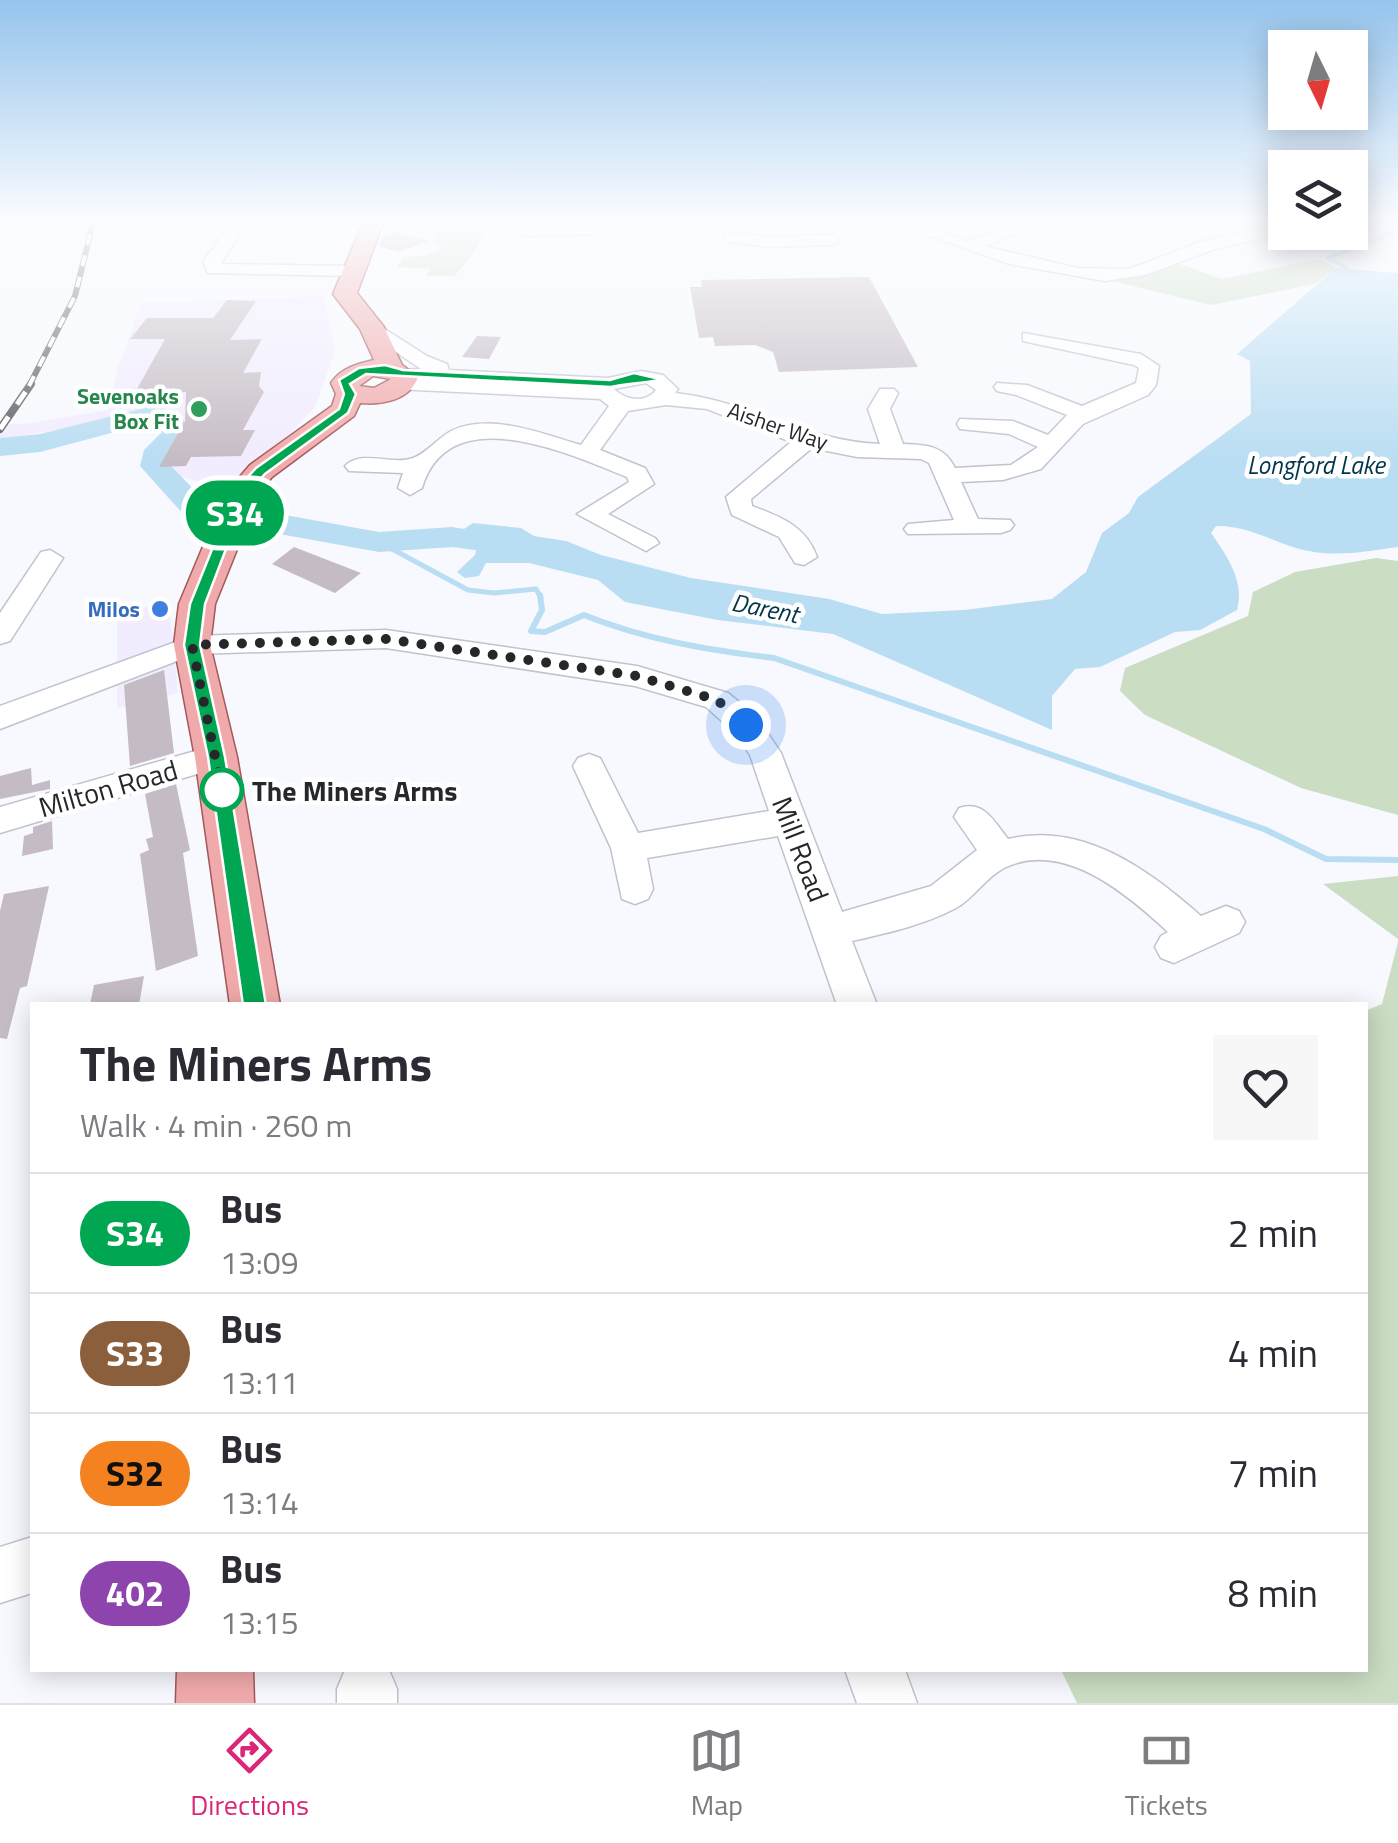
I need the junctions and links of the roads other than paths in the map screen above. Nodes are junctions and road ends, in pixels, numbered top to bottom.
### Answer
1 (348, 302) edge
2 (1045, 336) dead end
3 (381, 370) junction
4 (476, 374) junction
5 (1004, 386) dead end
6 (613, 394) junction
7 (878, 403) dead end
8 (1082, 414) junction
9 (968, 424) dead end
10 (807, 440) junction
11 (1050, 444) junction
12 (894, 450) junction
13 (586, 452) junction
14 (357, 466) dead end
15 (948, 474) junction
16 (969, 526) junction
17 (1002, 526) dead end
18 (917, 529) dead end
19 (646, 543) dead end
20 (804, 556) dead end
21 (50, 558) dead end
22 (0, 634) edge
23 (192, 645) junction
24 (0, 718) edge
25 (216, 757) junction
26 (589, 766) dead end
27 (971, 817) dead end
28 (0, 820) edge
29 (790, 820) junction
30 (628, 848) junction
31 (1000, 854) junction
32 (635, 889) dead end
33 (833, 930) junction
34 (1199, 935) dead end
35 (254, 1002) edge
36 (856, 1002) edge
37 (30, 1565) edge
38 (0, 1575) edge
39 (215, 1672) edge
40 (876, 1672) edge
41 (215, 1703) edge
42 (887, 1703) edge

1 - 3 main road
2 - 8 street
3 - 4 street, Aisher Way
3 - 4 street
3 - 6 street, Aisher Way
3 - 23 main road
4 - 6 street, Aisher Way
5 - 8 street
6 - 10 street, Aisher Way
6 - 13 street
7 - 12 street
8 - 11 street
9 - 11 street
10 - 12 street, Aisher Way
10 - 20 street
11 - 15 street
12 - 15 street, Aisher Way
13 - 14 street
13 - 19 street
15 - 16 street
16 - 17 street
16 - 18 street
21 - 22 street
23 - 24 street, Mill Road
23 - 25 main road
23 - 29 street, Mill Road
25 - 28 street, Milton Road
25 - 35 main road
26 - 30 street
27 - 31 street
29 - 30 street
29 - 33 street, Mill Road
30 - 32 street
31 - 33 street
31 - 34 street
33 - 36 street, Mill Road
37 - 38 street
39 - 41 main road
40 - 42 street

